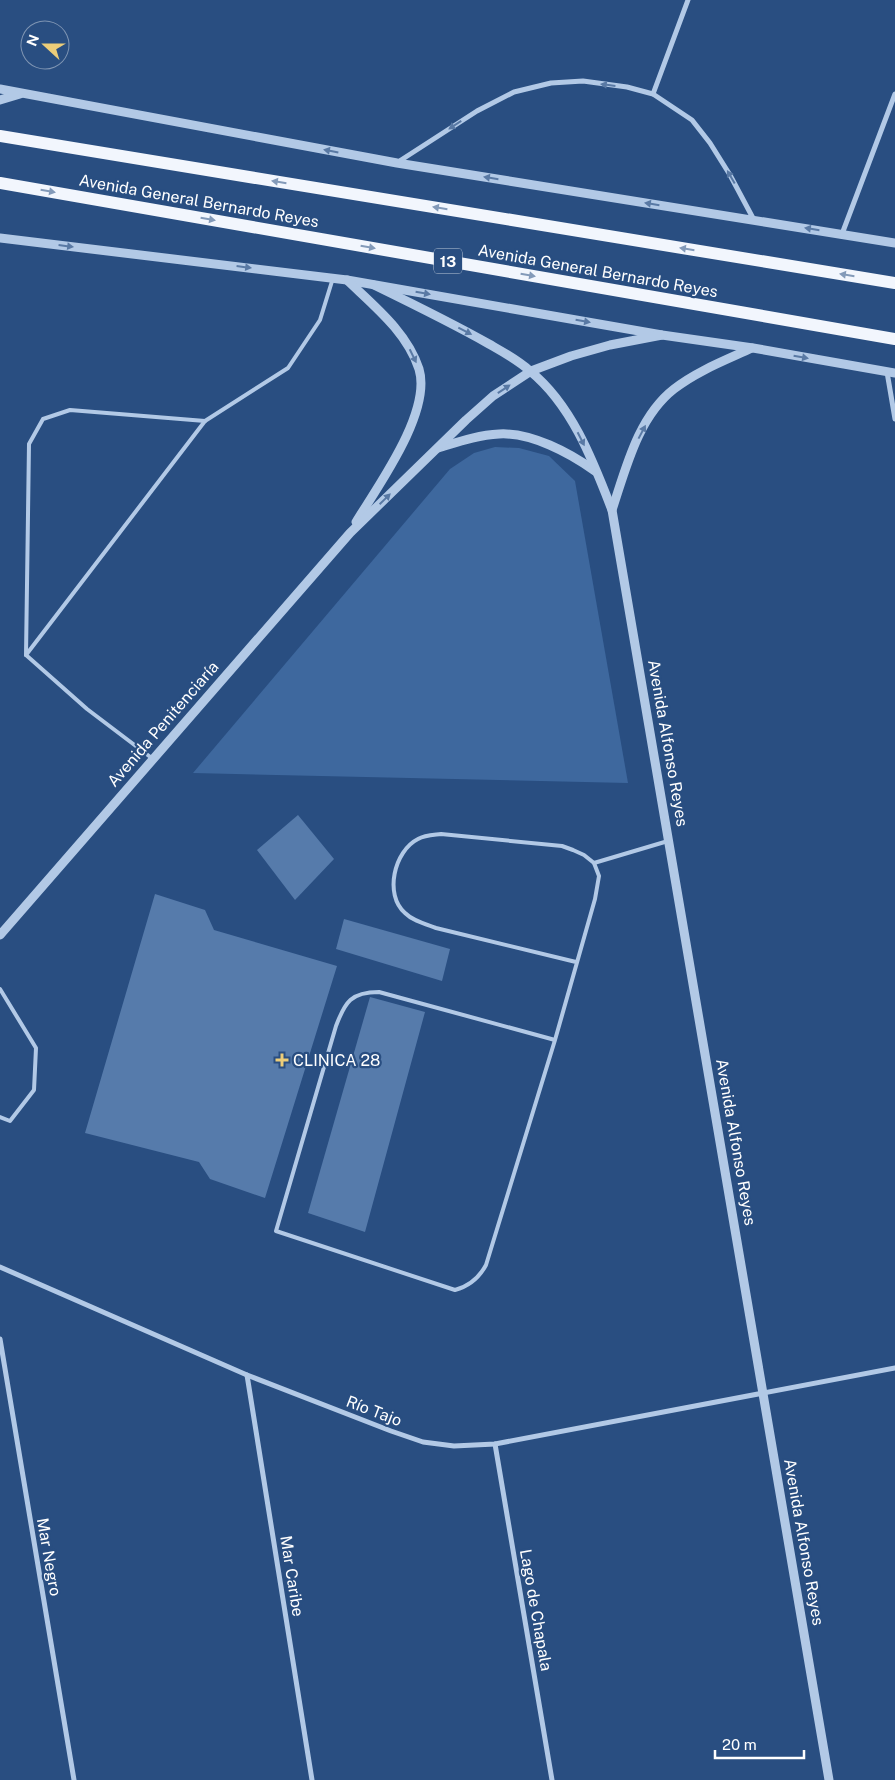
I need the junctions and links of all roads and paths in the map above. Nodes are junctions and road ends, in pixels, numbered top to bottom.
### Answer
1 (688, 0) edge
2 (0, 89) edge
3 (23, 93) junction
4 (652, 94) junction
5 (895, 94) edge
6 (0, 100) edge
7 (0, 136) edge
8 (397, 163) junction
9 (0, 183) edge
10 (754, 220) junction
11 (842, 234) junction
12 (1, 238) edge
13 (895, 243) edge
14 (333, 278) junction
15 (347, 280) junction
16 (895, 283) edge
17 (374, 285) junction
18 (662, 335) junction
19 (895, 339) edge
20 (753, 348) junction
21 (531, 371) junction
22 (891, 373) edge
23 (895, 419) edge
24 (205, 421) junction
25 (438, 448) junction
26 (597, 472) junction
27 (612, 510) junction
28 (350, 533) junction
29 (26, 655) junction
30 (153, 759) junction
31 (670, 841) junction
32 (594, 863) junction
33 (0, 934) edge
34 (576, 962) junction
35 (0, 989) edge
36 (554, 1040) junction
37 (0, 1117) edge
38 (0, 1267) edge
39 (0, 1339) edge
40 (895, 1368) edge
41 (247, 1375) junction
42 (763, 1393) junction
43 (494, 1444) junction
44 (74, 1780) edge
45 (312, 1780) edge
46 (552, 1780) edge
47 (829, 1780) edge

1 - 4 street
2 - 3 street
3 - 6 street
8 -> 3 street
4 -> 8 street
10 -> 4 street
5 - 11 street
16 -> 7 main road, Avenida General Bernardo Reyes
10 -> 8 street
9 -> 19 main road, Avenida General Bernardo Reyes / 13
11 -> 10 street
11 - 13 street
12 -> 14 street
14 - 15 street
14 - 24 lane
15 - 17 street
15 -> 28 street, Avenida Penitenciaría
17 -> 18 street
17 -> 21 street, Avenida Alfonso Reyes
18 - 20 street
18 - 21 street, Avenida Penitenciaría
20 -> 22 street
27 -> 20 street, Avenida Alfonso Reyes
25 -> 21 street, Avenida Penitenciaría
21 -> 26 street, Avenida Alfonso Reyes
22 - 23 street
24 - 29 lane
24 - 29 lane
25 - 26 street
28 -> 25 street, Avenida Penitenciaría
26 - 27 street, Avenida Alfonso Reyes
27 - 31 street, Avenida Alfonso Reyes
28 - 30 street, Avenida Penitenciaría
29 - 30 lane
30 - 33 street, Avenida Penitenciaría
31 - 32 lane
31 - 42 street, Avenida Alfonso Reyes
32 - 34 lane
32 - 34 lane
34 - 36 lane
35 - 37 lane
36 - 36 lane
38 - 41 street, Río Tajo
39 - 44 street, Mar Negro
40 - 42 street, Río Tajo
41 - 43 street, Río Tajo
41 - 45 street, Mar Caribe
42 - 43 street, Río Tajo
42 - 47 street, Avenida Alfonso Reyes
43 - 46 street, Lago de Chapala

